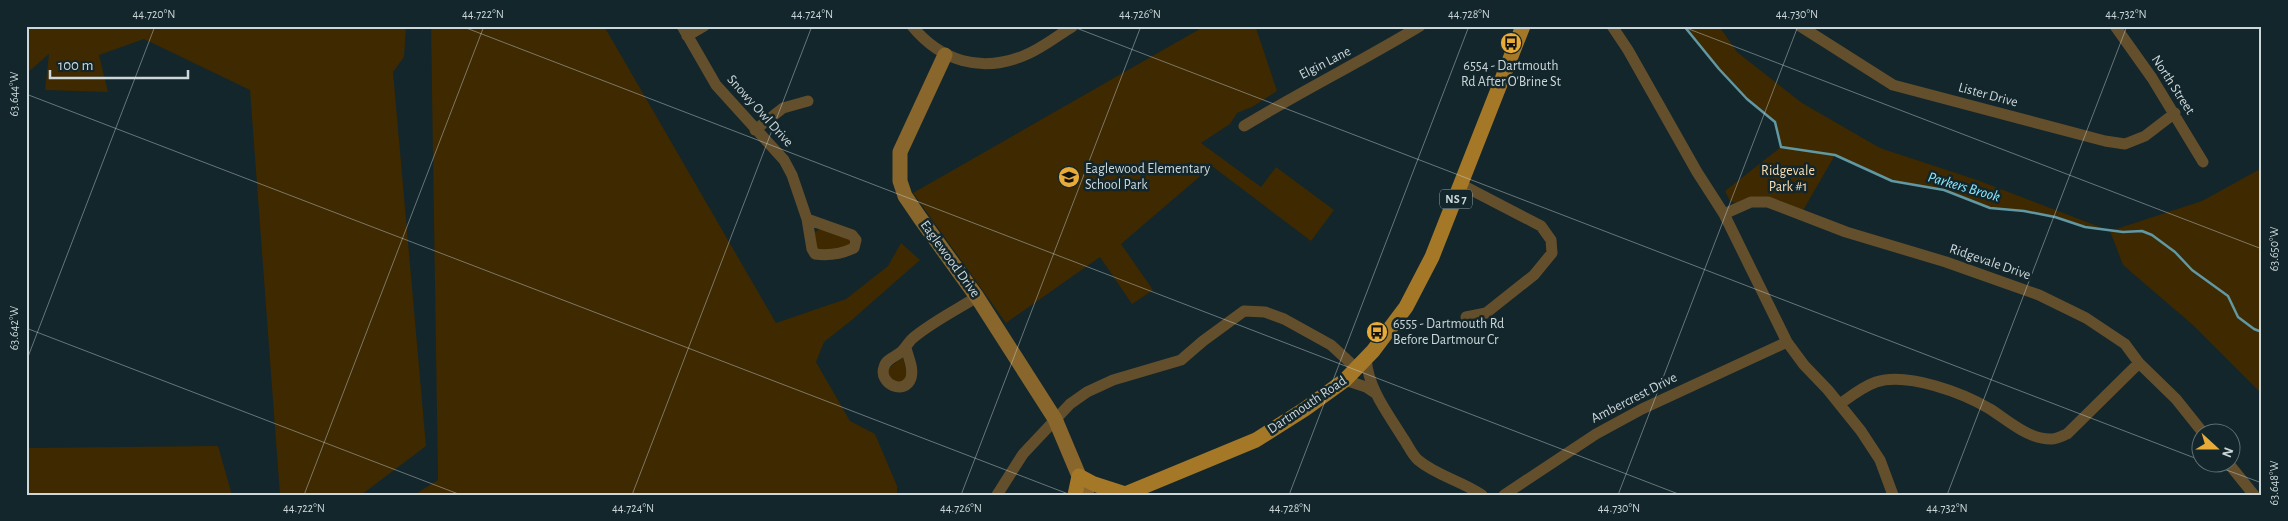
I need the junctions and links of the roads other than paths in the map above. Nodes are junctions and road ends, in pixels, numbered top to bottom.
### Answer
1 (704, 26) edge
2 (912, 26) edge
3 (1073, 26) edge
4 (1420, 26) edge
5 (1523, 26) edge
6 (1612, 26) edge
7 (1800, 26) edge
8 (2115, 26) edge
9 (685, 31) edge
10 (945, 55) junction
11 (808, 102) dead end
12 (2175, 113) junction
13 (1244, 126) dead end
14 (754, 130) junction
15 (2204, 162) dead end
16 (1462, 185) junction
17 (1724, 214) junction
18 (807, 219) dead end
19 (977, 297) junction
20 (1466, 317) dead end
21 (1787, 342) junction
22 (906, 348) dead end
23 (2139, 363) junction
24 (1361, 364) junction
25 (1345, 380) junction
26 (1375, 393) junction
27 (1840, 404) junction
28 (1055, 419) junction
29 (2196, 424) edge
30 (2237, 474) edge
31 (1079, 476) junction
32 (1124, 494) edge
33 (997, 495) edge
34 (1075, 495) edge
35 (1086, 495) edge
36 (1482, 495) edge
37 (1504, 495) edge
38 (1893, 495) edge
39 (2254, 495) edge

1 - 9 street
2 - 10 street
3 - 10 street
4 - 13 street, Elgin Lane
5 - 16 main road, Dartmouth Road / NS 7
6 - 17 street
7 - 12 street, Lister Drive
8 - 12 street, North Street
9 - 14 street, Snowy Owl Drive
10 - 19 street, Eaglewood Drive
11 - 14 street
12 - 15 street, North Street
14 - 18 street, Snowy Owl Drive
16 - 20 street
16 - 24 main road, Dartmouth Road / NS 7
17 - 21 street
17 - 23 street, Ridgevale Drive
19 - 22 street
19 - 28 street, Eaglewood Drive
21 - 27 street
21 - 37 street, Ambercrest Drive
23 - 27 street
23 - 29 street, Ridgevale Drive
24 - 25 main road, Dartmouth Road / NS 7
24 - 26 street
24 - 28 street
25 - 26 street
25 - 32 main road, Dartmouth Road / NS 7
26 - 36 street
27 - 38 street
28 - 31 street, Eaglewood Drive
28 - 33 street
30 - 39 street
31 - 32 main road
31 - 34 main road
31 - 35 street, Eaglewood Drive

